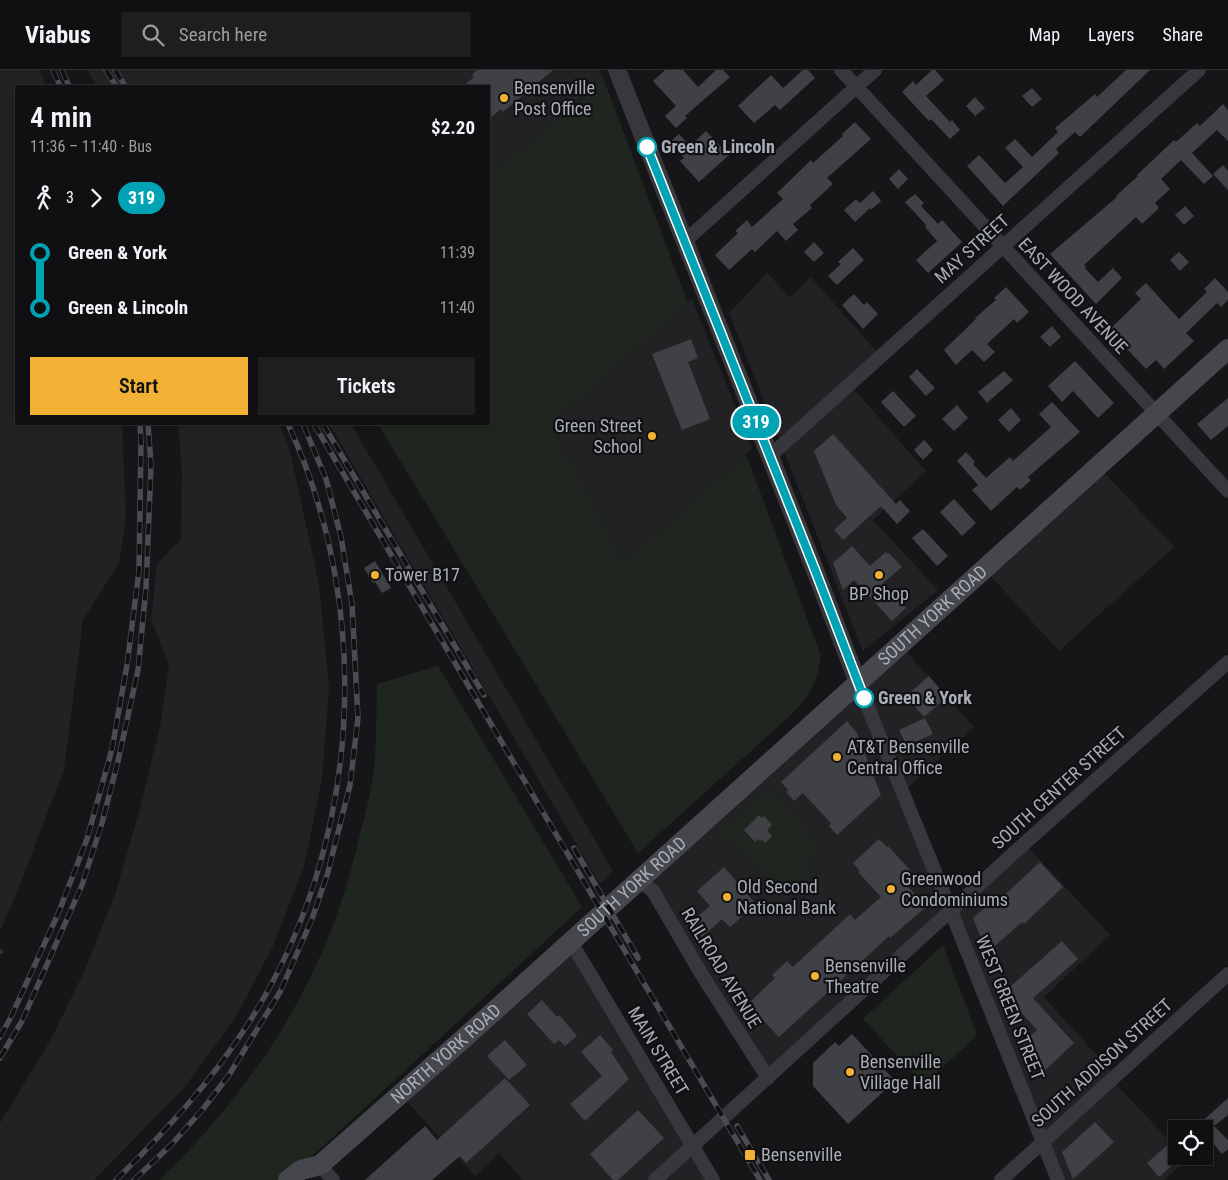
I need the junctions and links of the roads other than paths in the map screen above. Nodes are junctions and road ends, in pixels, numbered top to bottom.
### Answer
1 (616, 70) edge
2 (841, 70) edge
3 (875, 70) edge
4 (1200, 70) edge
5 (857, 87) junction
6 (684, 242) junction
7 (1002, 247) junction
8 (1228, 349) edge
9 (1157, 413) junction
10 (770, 456) junction
11 (1228, 490) edge
12 (1228, 662) edge
13 (858, 683) junction
14 (639, 880) junction
15 (951, 911) junction
16 (571, 942) junction
17 (1228, 974) edge
18 (768, 1078) junction
19 (1043, 1141) junction
20 (693, 1146) junction
21 (317, 1172) edge
22 (288, 1180) edge
23 (333, 1180) edge
24 (655, 1180) edge
25 (713, 1180) edge
26 (1001, 1180) edge
27 (1058, 1180) edge

1 - 6 street
2 - 5 street, EAST WOOD AVENUE
3 - 5 street
4 - 7 street, MAY STREET
5 - 6 street
5 - 7 street, EAST WOOD AVENUE
6 - 10 street
7 - 9 street, EAST WOOD AVENUE
7 - 10 street, MAY STREET
8 - 9 main road, SOUTH YORK ROAD
9 - 11 street, EAST WOOD AVENUE
9 - 13 main road, SOUTH YORK ROAD
10 - 13 street
12 - 15 street, SOUTH CENTER STREET
13 - 14 main road, SOUTH YORK ROAD
13 - 15 street, WEST GREEN STREET
14 - 16 main road, SOUTH YORK ROAD
14 - 18 street, RAILROAD AVENUE
15 - 18 street, SOUTH CENTER STREET
15 - 19 street, WEST GREEN STREET
16 - 20 street, MAIN STREET
16 - 21 main road, NORTH YORK ROAD
17 - 19 street, SOUTH ADDISON STREET
18 - 20 street, SOUTH CENTER STREET
19 - 26 street, SOUTH ADDISON STREET
19 - 27 street, WEST GREEN STREET
20 - 24 street, SOUTH CENTER STREET
20 - 25 street, MAIN STREET
21 - 22 main road, NORTH YORK ROAD
21 - 23 street

